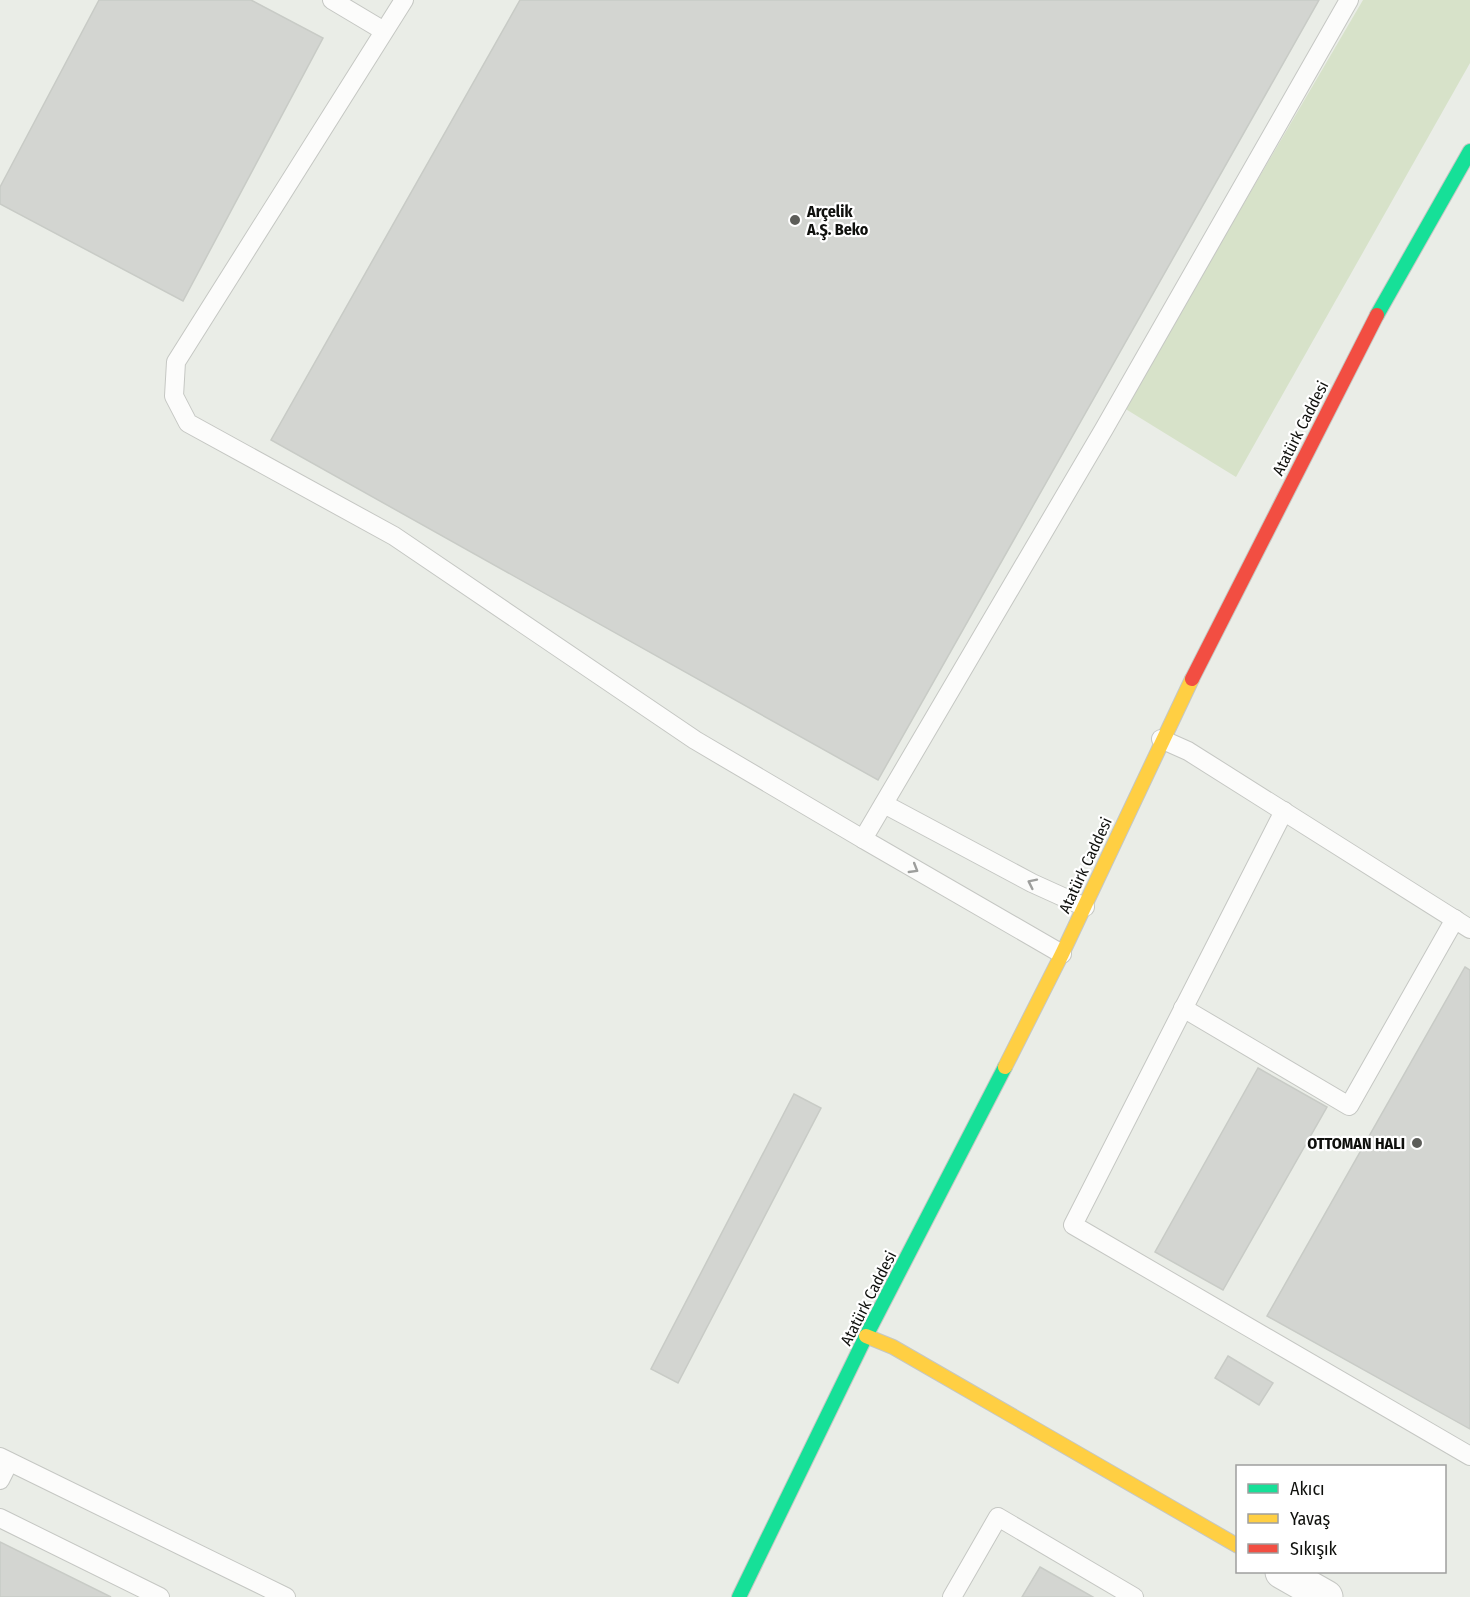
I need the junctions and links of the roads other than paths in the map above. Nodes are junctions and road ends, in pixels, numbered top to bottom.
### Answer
1 (332, 0) edge
2 (404, 0) edge
3 (1349, 0) edge
4 (384, 31) junction
5 (1470, 151) edge
6 (1161, 739) junction
7 (884, 804) junction
8 (1284, 812) junction
9 (863, 839) junction
10 (1085, 907) junction
11 (1462, 924) edge
12 (1062, 954) junction
13 (1183, 1008) junction
14 (866, 1336) junction
15 (1470, 1456) edge
16 (4, 1460) edge
17 (0, 1480) edge
18 (0, 1518) edge
19 (1236, 1545) edge
20 (1284, 1573) edge
21 (160, 1597) edge
22 (286, 1597) edge
23 (739, 1597) edge
24 (952, 1597) edge
25 (1134, 1597) edge
26 (1326, 1597) edge

1 - 4 lane
2 - 4 lane
3 - 7 lane
4 - 9 lane
5 - 6 street, Atatürk Caddesi
6 - 8 lane
6 - 10 street, Atatürk Caddesi
7 - 9 lane
10 -> 7 lane
8 - 11 lane
8 - 13 lane
9 -> 12 lane
10 - 12 street, Atatürk Caddesi
11 - 13 lane
12 - 14 street, Atatürk Caddesi
13 - 15 lane
14 - 19 street
14 - 23 street, Atatürk Caddesi
16 - 17 lane
16 - 22 lane
18 - 21 lane
20 - 26 street
24 - 25 lane

